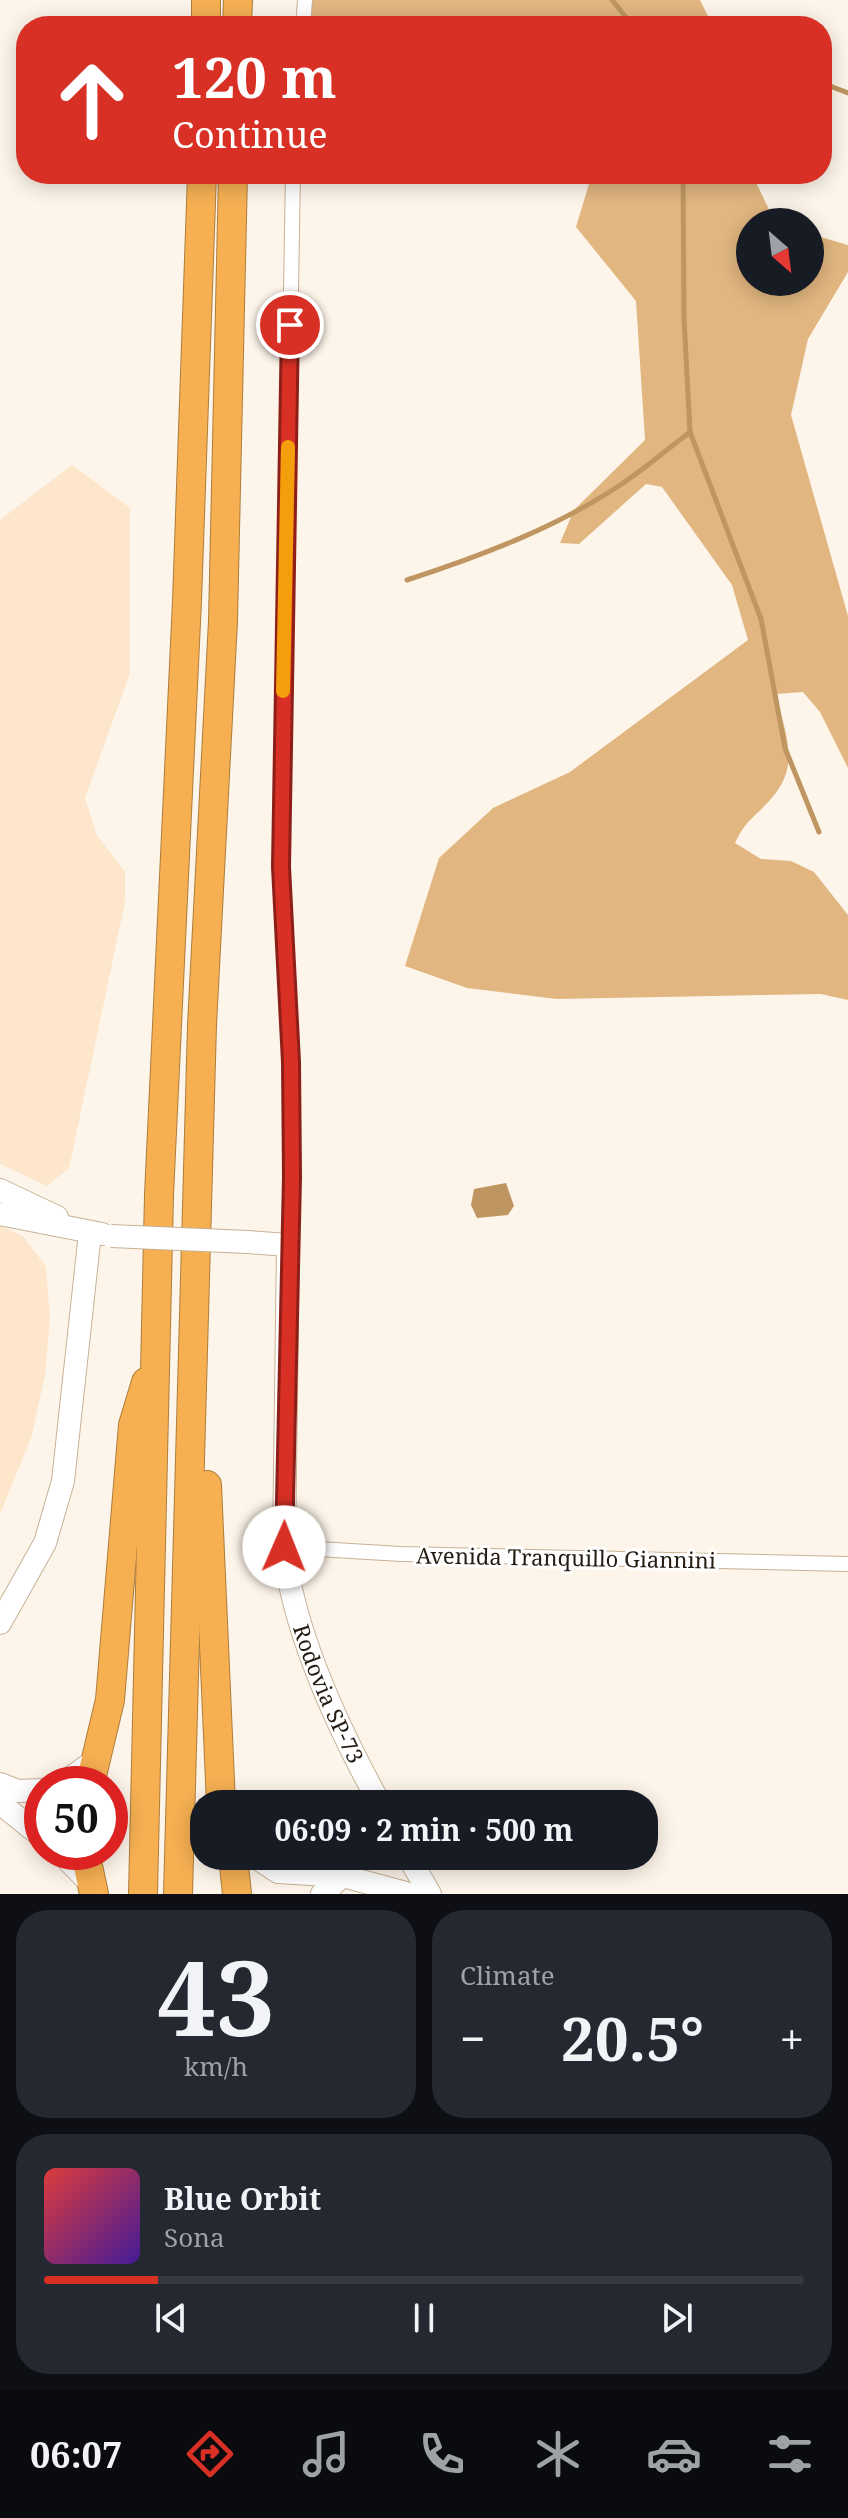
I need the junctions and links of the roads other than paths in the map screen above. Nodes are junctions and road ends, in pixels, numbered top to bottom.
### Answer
1 (202, 184) edge
2 (233, 184) edge
3 (293, 184) edge
4 (0, 1190) edge
5 (0, 1214) edge
6 (101, 1234) junction
7 (288, 1245) junction
8 (195, 1348) junction
9 (156, 1350) junction
10 (284, 1547) junction
11 (848, 1564) edge
12 (0, 1623) edge
13 (94, 1766) edge
14 (0, 1784) edge
15 (220, 1790) edge
16 (370, 1790) edge
17 (24, 1791) edge
18 (0, 1803) edge
19 (24, 1822) edge
20 (76, 1870) edge
21 (234, 1870) edge
22 (275, 1870) edge
23 (347, 1870) edge
24 (416, 1870) edge
25 (343, 1876) junction
26 (93, 1889) edge
27 (143, 1894) edge
28 (178, 1894) edge
29 (237, 1894) edge
30 (322, 1894) edge
31 (410, 1894) edge
32 (430, 1894) edge

1 - 9 highway
2 - 8 highway
3 - 7 street
4 - 6 main road
5 - 6 main road
6 - 7 main road, bridge
6 - 12 main road
7 - 10 main road, Rodovia SP-73
8 - 15 highway
8 - 28 highway
9 - 13 highway
9 - 27 highway
10 - 11 street, Avenida Tranquillo Giannini
10 - 16 main road, Rodovia SP-73
14 - 17 main road
18 - 19 main road
20 - 26 main road
21 - 29 highway
22 - 25 main road
23 - 25 main road
24 - 32 main road
25 - 30 main road
25 - 31 main road

